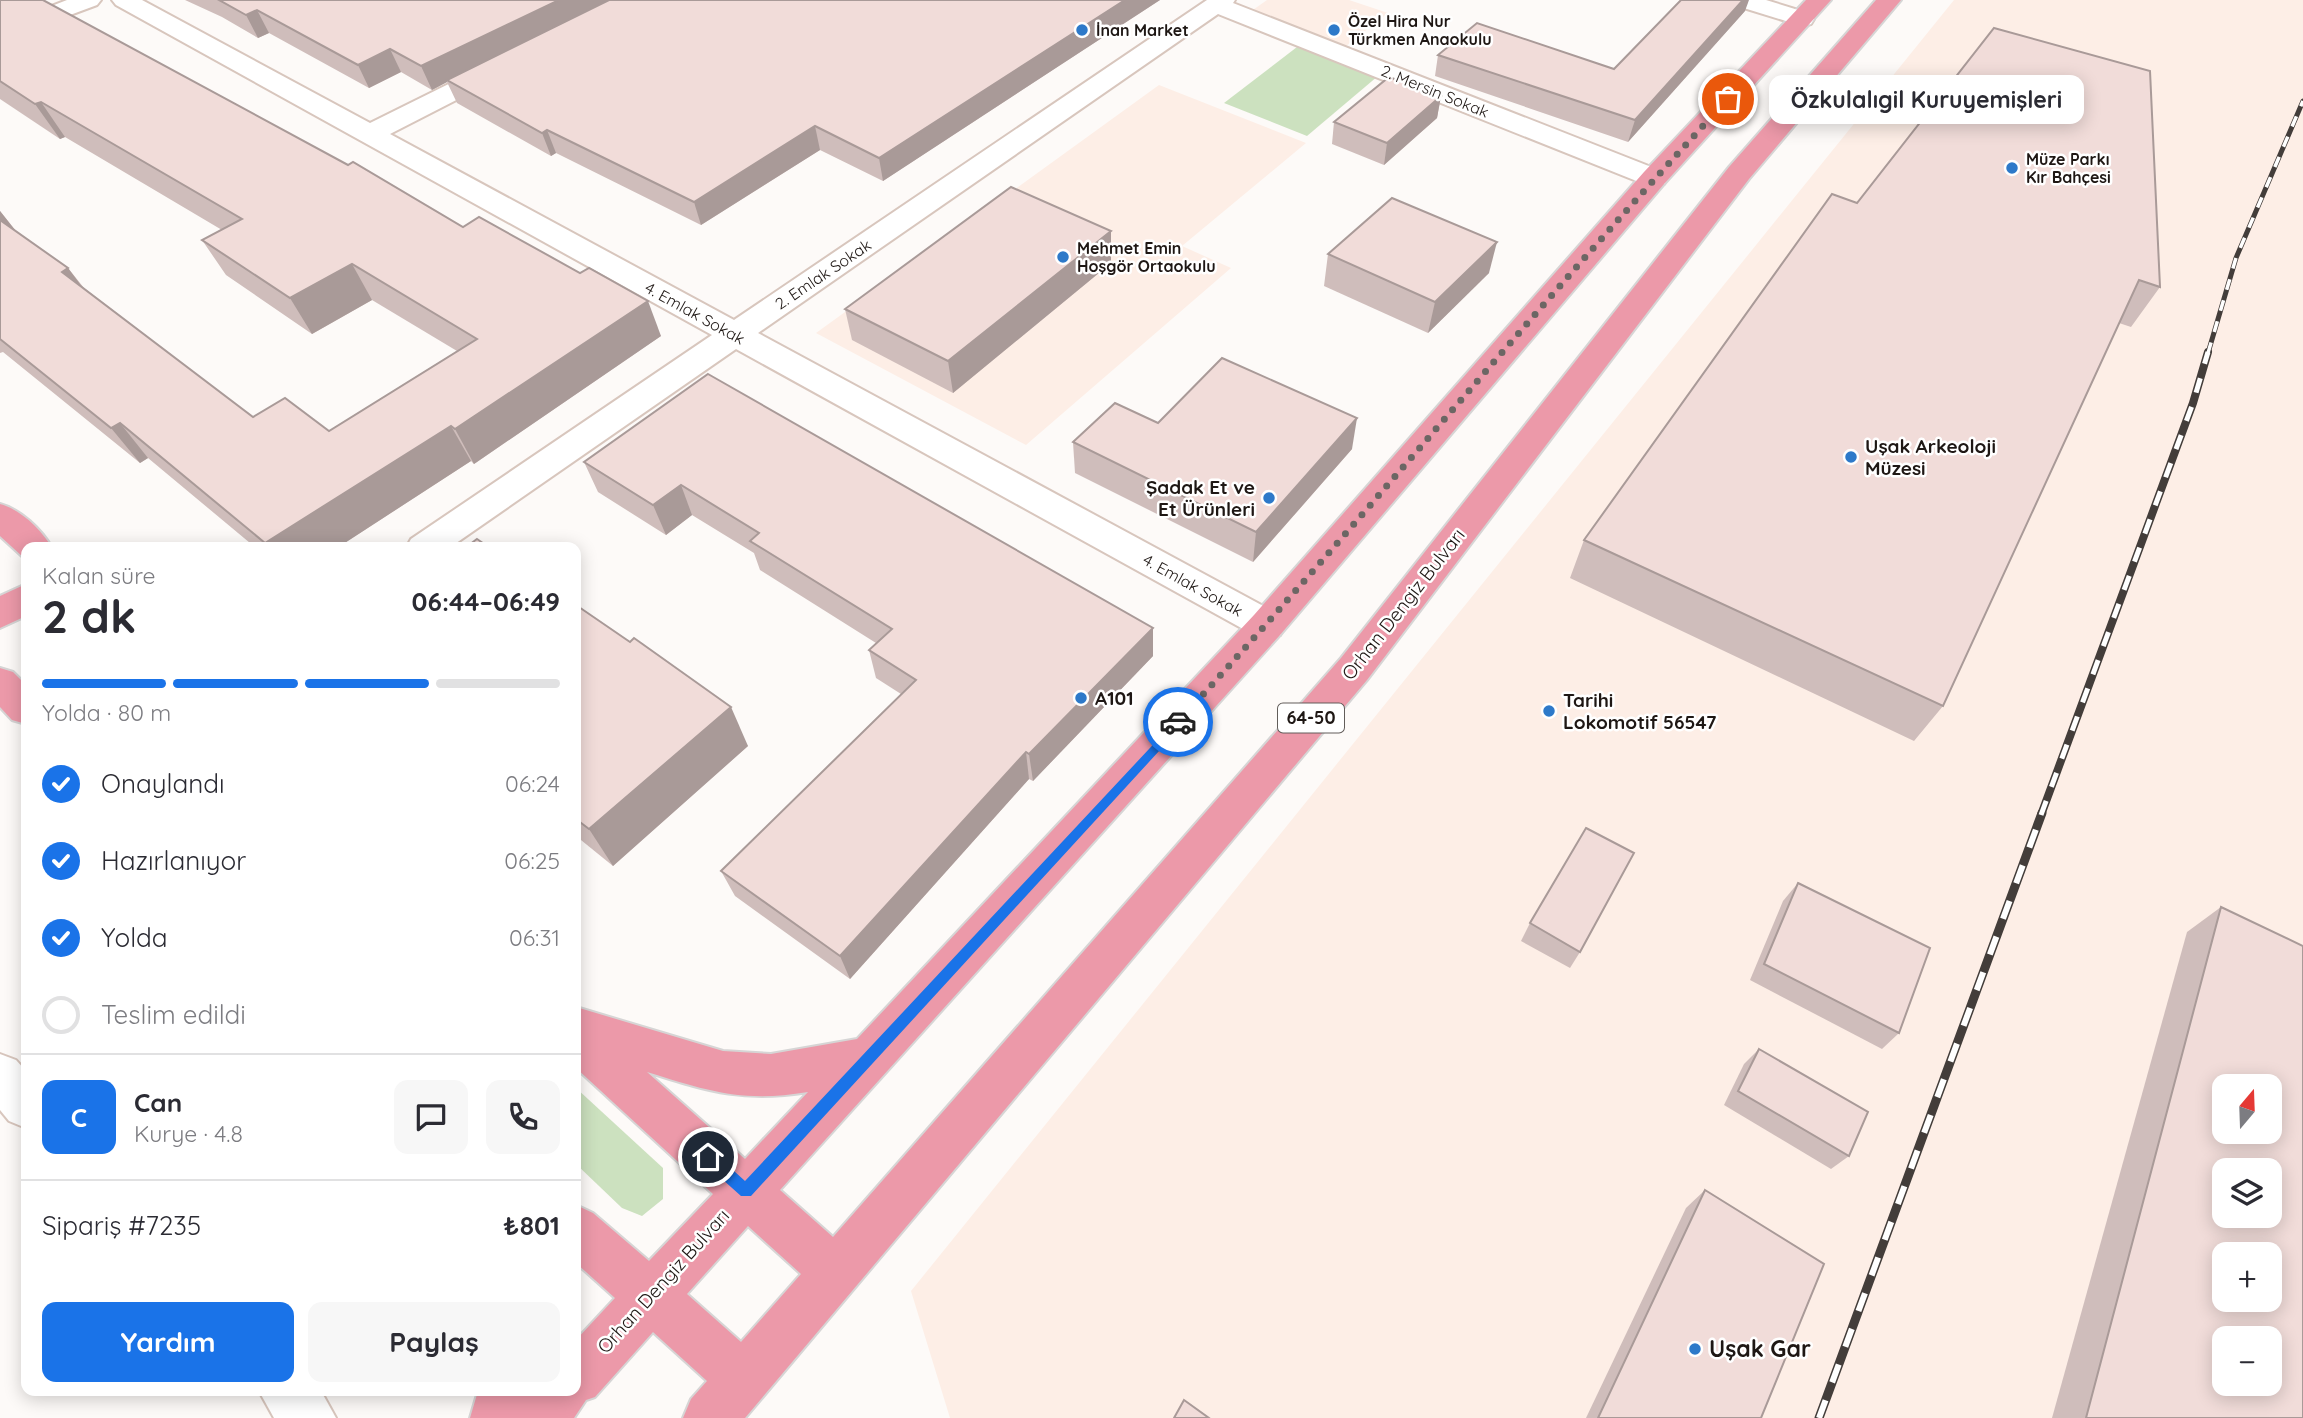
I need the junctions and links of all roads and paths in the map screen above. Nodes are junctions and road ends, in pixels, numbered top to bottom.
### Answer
1 (89, 0) edge
2 (124, 0) edge
3 (1742, 0) edge
4 (1889, 0) edge
5 (1219, 2) edge
6 (1811, 10) edge
7 (0, 34) edge
8 (515, 61) edge
9 (369, 134) junction
10 (1654, 178) junction
11 (734, 334) junction
12 (0, 516) edge
13 (28, 542) edge
14 (432, 542) edge
15 (21, 601) edge
16 (0, 614) edge
17 (1267, 625) junction
18 (0, 683) edge
19 (21, 704) edge
20 (581, 1030) edge
21 (581, 1042) edge
22 (869, 1059) junction
23 (0, 1076) edge
24 (21, 1099) edge
25 (746, 1191) junction
26 (581, 1234) edge
27 (834, 1271) junction
28 (650, 1295) junction
29 (581, 1372) edge
30 (744, 1379) junction
31 (289, 1396) edge
32 (504, 1396) edge
33 (559, 1396) edge
34 (309, 1418) edge
35 (497, 1418) edge
36 (539, 1418) edge
37 (710, 1418) edge

1 - 7 street
2 - 9 street, 4. Emlak Sokak
3 - 6 street
4 - 27 main road, Orhan Dengiz Bulvarı / 64-50
5 - 10 street, 2. Mersin Sokak
5 - 11 street, 2. Emlak Sokak
6 - 10 main road, Orhan Dengiz Bulvarı
8 - 9 street
9 - 11 street, 4. Emlak Sokak
10 - 17 main road, Orhan Dengiz Bulvarı
11 - 14 street, 2. Emlak Sokak
11 - 17 street, 4. Emlak Sokak
12 - 13 main road
15 - 16 main road
17 - 22 main road, Orhan Dengiz Bulvarı
18 - 19 main road
20 - 22 main road
21 - 25 main road
22 - 25 main road, Orhan Dengiz Bulvarı
23 - 24 street
25 - 27 main road
25 - 28 main road, Orhan Dengiz Bulvarı
26 - 28 main road
27 - 30 main road, Orhan Dengiz Bulvarı / 64-50
28 - 29 main road, Orhan Dengiz Bulvarı
28 - 30 main road
30 - 37 main road, Orhan Dengiz Bulvarı / 64-50
31 - 34 street
32 - 35 main road
33 - 36 main road

